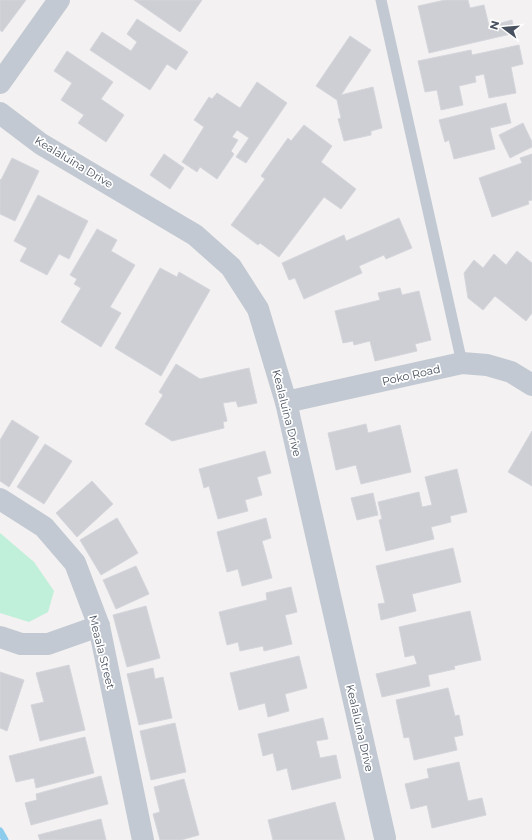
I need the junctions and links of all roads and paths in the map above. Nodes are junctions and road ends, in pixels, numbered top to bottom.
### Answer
1 (59, 0) edge
2 (381, 0) edge
3 (0, 83) edge
4 (0, 113) edge
5 (462, 363) junction
6 (532, 385) edge
7 (286, 402) junction
8 (0, 499) edge
9 (98, 626) junction
10 (0, 636) edge
11 (385, 838) dead end
12 (143, 840) edge

1 - 3 street
2 - 5 lane
4 - 7 street, Kealaluina Drive
5 - 6 street, Poko Road
5 - 7 street, Poko Road
7 - 11 street, Kealaluina Drive
8 - 9 street, Meaala Street
9 - 10 street
9 - 12 street, Meaala Street

